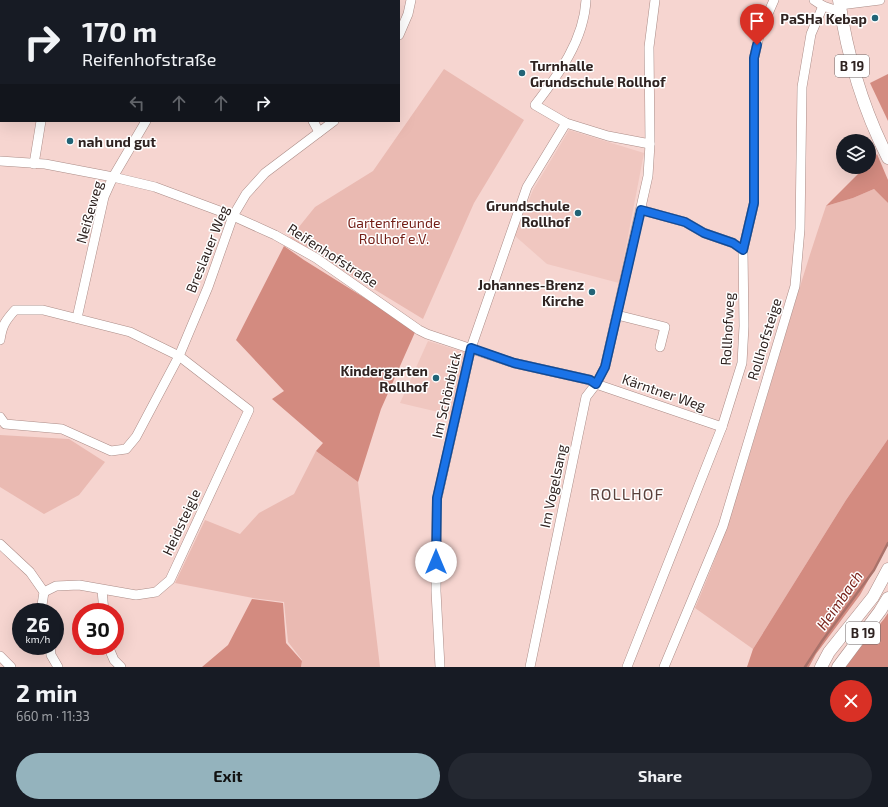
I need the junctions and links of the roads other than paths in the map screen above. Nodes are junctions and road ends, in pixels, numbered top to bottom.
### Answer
1 (412, 0) edge
2 (586, 0) edge
3 (654, 0) edge
4 (774, 0) edge
5 (814, 0) edge
6 (880, 0) edge
7 (823, 6) junction
8 (840, 6) edge
9 (400, 33) edge
10 (41, 122) edge
11 (145, 122) edge
12 (313, 122) edge
13 (333, 122) edge
14 (566, 123) junction
15 (319, 132) junction
16 (650, 144) junction
17 (888, 158) edge
18 (0, 161) edge
19 (34, 164) junction
20 (113, 178) junction
21 (641, 210) junction
22 (234, 216) junction
23 (743, 250) junction
24 (617, 315) junction
25 (77, 318) junction
26 (0, 340) edge
27 (660, 347) dead end
28 (471, 348) junction
29 (179, 356) junction
30 (596, 384) junction
31 (0, 418) edge
32 (722, 427) junction
33 (0, 544) edge
34 (888, 569) edge
35 (102, 590) junction
36 (44, 592) junction
37 (888, 598) edge
38 (42, 603) edge
39 (103, 603) edge
40 (51, 655) edge
41 (112, 655) edge
42 (0, 656) edge
43 (10, 667) edge
44 (58, 667) edge
45 (121, 667) edge
46 (440, 667) edge
47 (530, 667) edge
48 (627, 667) edge
49 (664, 667) edge
50 (821, 667) edge
51 (838, 667) edge

1 - 9 street
2 - 14 street
3 - 16 street, Im Vogelsang
4 - 23 street, Rollhofweg
5 - 7 street
6 - 8 street
7 - 8 street
7 - 49 street, Rollhofsteige
8 - 17 main road, B 19
10 - 19 street
11 - 20 street, Neißeweg
12 - 15 street
13 - 15 street, Breslauer Weg
14 - 16 street
14 - 28 street, Im Schönblick
15 - 22 street, Breslauer Weg
16 - 21 street, Im Vogelsang
18 - 19 street, Reifenhofstraße
19 - 20 street, Reifenhofstraße
20 - 22 street, Reifenhofstraße
20 - 25 street, Neißeweg
21 - 23 street
21 - 24 street, Im Vogelsang
22 - 28 street, Reifenhofstraße
22 - 29 street, Breslauer Weg
23 - 32 street, Rollhofweg
24 - 27 street
24 - 30 street, Im Vogelsang
25 - 26 street
25 - 29 street
28 - 30 street, Reifenhofstraße
28 - 46 street, Im Schönblick
29 - 31 street, Breslauer Weg
29 - 35 street, Heidsteigle
30 - 32 street, Kärntner Weg
30 - 47 street, Im Vogelsang
32 - 48 street, Rollhofweg
33 - 36 street
34 - 50 main road, B 19
35 - 36 street, Heidsteigle
35 - 39 street
36 - 38 street
37 - 51 main road, B 19
40 - 44 street
41 - 45 street
42 - 43 street

